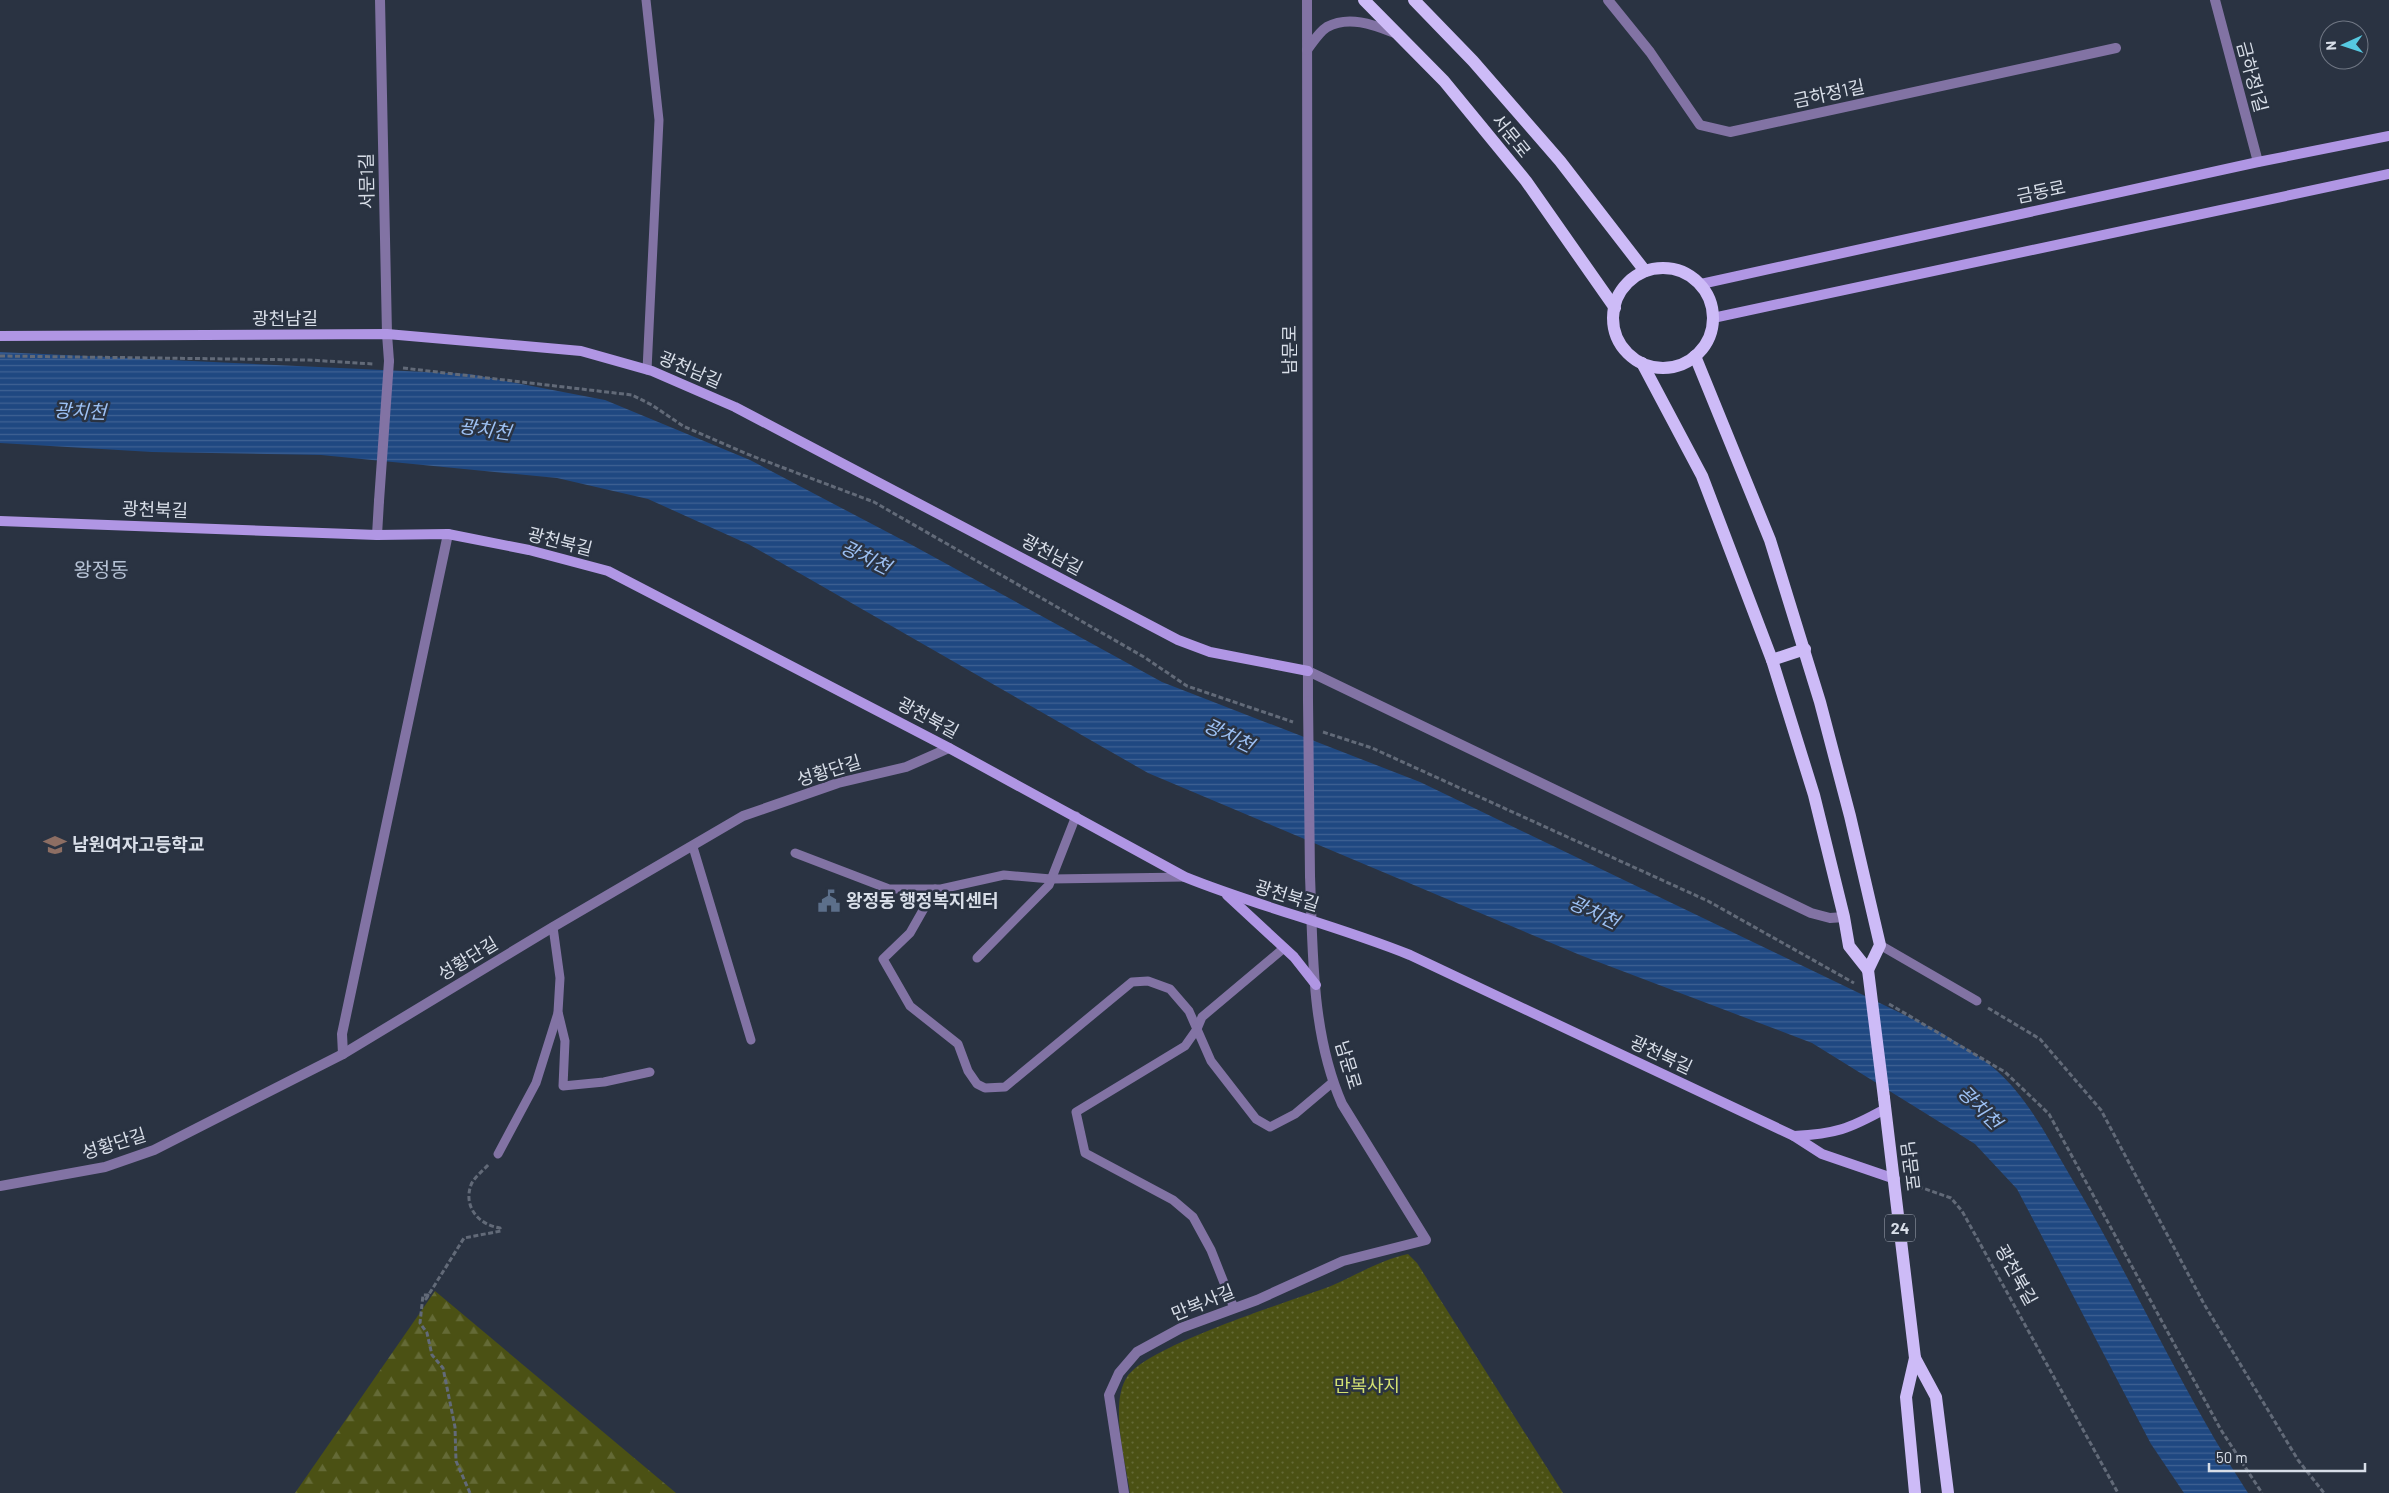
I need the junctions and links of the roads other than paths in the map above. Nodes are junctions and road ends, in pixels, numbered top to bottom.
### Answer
1 (380, 0) edge
2 (646, 0) edge
3 (1307, 0) edge
4 (1364, 0) edge
5 (1414, 0) edge
6 (1608, 0) edge
7 (2216, 0) edge
8 (1397, 34) junction
9 (2116, 48) dead end
10 (1307, 50) junction
11 (2389, 136) edge
12 (2258, 162) junction
13 (2389, 174) edge
14 (1645, 271) junction
15 (1701, 284) junction
16 (1615, 308) junction
17 (1714, 318) junction
18 (386, 334) junction
19 (0, 336) edge
20 (1695, 356) junction
21 (1642, 363) junction
22 (647, 370) junction
23 (0, 521) edge
24 (448, 534) junction
25 (377, 535) junction
26 (1805, 649) junction
27 (1772, 660) junction
28 (1308, 671) junction
29 (949, 748) junction
30 (1076, 816) junction
31 (693, 847) junction
32 (795, 853) dead end
33 (1185, 877) junction
34 (1051, 879) junction
35 (935, 889) junction
36 (1225, 893) junction
37 (1844, 917) junction
38 (1312, 920) junction
39 (553, 927) junction
40 (1880, 946) junction
41 (1284, 948) junction
42 (977, 958) dead end
43 (1868, 970) junction
44 (1316, 985) junction
45 (1977, 1001) road end
46 (558, 1012) junction
47 (1197, 1030) junction
48 (751, 1040) dead end
49 (342, 1054) junction
50 (650, 1072) dead end
51 (1332, 1082) junction
52 (1885, 1104) junction
53 (1794, 1136) junction
54 (498, 1154) road end
55 (1895, 1179) junction
56 (0, 1186) edge
57 (1426, 1240) joint
58 (1234, 1308) junction
59 (1915, 1358) junction
60 (1124, 1493) edge
61 (1915, 1493) edge
62 (1948, 1493) edge

1 - 18 street, 서문1길
2 - 22 lane
3 - 10 street, 남문로
4 - 8 main road, 서문로
5 - 14 main road, 서문로
6 - 9 street, 금하정1길
7 - 12 street, 금하정1길
8 - 10 street
8 - 16 main road, 서문로
10 - 28 street, 남문로
11 - 12 street, 금동로
12 - 15 street, 금동로
13 - 17 street
14 - 15 main road
14 - 16 main road
15 - 17 main road
16 - 21 main road
17 - 20 main road
18 - 19 street, 광천남길
18 - 22 street, 광천남길
18 - 25 street, 서문1길, bridge
20 - 21 main road
20 - 26 main road
21 - 27 main road
22 - 28 street, 광천남길
23 - 25 street, 광천북길
24 - 25 street, 광천북길
24 - 29 street, 광천북길
24 - 49 street
26 - 27 main road
26 - 40 main road
27 - 37 main road
28 - 37 street
28 - 38 street, 남문로, bridge
29 - 30 street, 광천북길
29 - 31 street, 성황단길
30 - 33 street, 광천북길
30 - 34 lane
31 - 39 street, 성황단길
31 - 48 lane
32 - 35 lane
33 - 34 lane
33 - 36 street, 광천북길
34 - 35 lane
34 - 42 lane
35 - 47 lane
36 - 38 street, 광천북길
36 - 41 street
37 - 43 main road
38 - 44 street, 남문로
38 - 53 street, 광천북길
39 - 46 lane
39 - 49 street, 성황단길
40 - 43 main road
40 - 45 lane
41 - 44 street
41 - 47 lane
43 - 52 main road, 남문로, bridge
44 - 51 street, 남문로
46 - 50 lane
46 - 54 lane
47 - 51 lane
47 - 58 lane
49 - 56 street, 성황단길
51 - 57 street, 남문로
52 - 53 street, 광천북길
52 - 55 main road, 남문로 / 24
53 - 55 street, 광천북길
55 - 59 main road, 남문로 / 24
57 - 58 street, 만복사길
58 - 60 street, 만복사길
59 - 61 main road, 남문로 / 24
59 - 62 main road, 남문로 / 24

